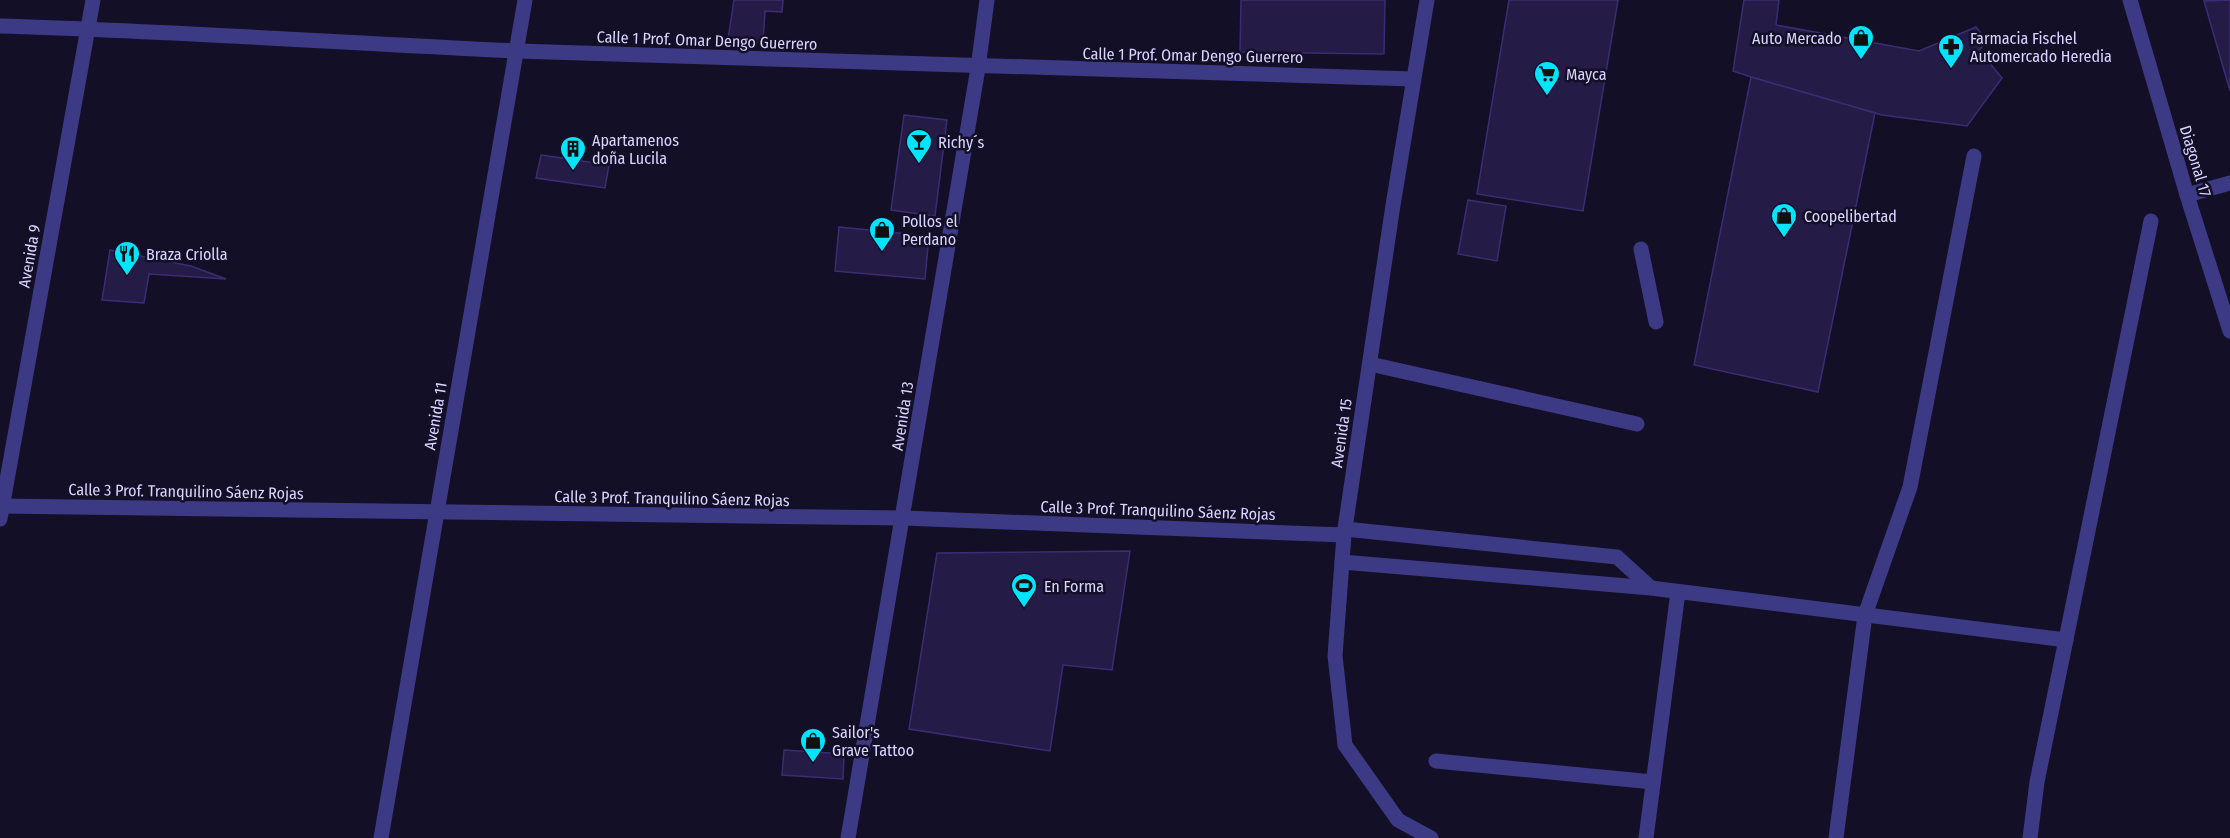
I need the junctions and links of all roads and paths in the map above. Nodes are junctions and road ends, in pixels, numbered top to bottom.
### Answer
1 (93, 0) edge
2 (525, 0) edge
3 (987, 0) edge
4 (1427, 0) edge
5 (2130, 0) edge
6 (0, 26) edge
7 (88, 28) junction
8 (516, 51) junction
9 (978, 68) junction
10 (1413, 79) junction
11 (1974, 156) dead end
12 (2230, 183) edge
13 (2187, 195) junction
14 (2151, 220) dead end
15 (1641, 249) dead end
16 (1656, 322) dead end
17 (2230, 331) edge
18 (1370, 364) junction
19 (1637, 424) dead end
20 (1, 510) edge
21 (436, 513) junction
22 (903, 518) junction
23 (1344, 532) junction
24 (1342, 562) junction
25 (1651, 588) junction
26 (1678, 592) junction
27 (1865, 615) junction
28 (2066, 640) junction
29 (1436, 761) dead end
30 (1653, 782) junction
31 (381, 838) edge
32 (848, 838) edge
33 (1431, 838) edge
34 (1646, 838) edge
35 (1836, 838) edge
36 (2030, 838) edge

1 - 7 street, Avenida 9
2 - 8 street, Avenida 11
3 - 9 street, Avenida 13
4 - 10 street, Avenida 15
5 - 13 street, Diagonal 17
6 - 7 street, Calle 1 Prof. Omar Dengo Guerrero
7 - 8 street, Calle 1 Prof. Omar Dengo Guerrero
7 - 20 street, Avenida 9
8 - 9 street, Calle 1 Prof. Omar Dengo Guerrero
8 - 21 street, Avenida 11
9 - 10 street, Calle 1 Prof. Omar Dengo Guerrero
9 - 22 street, Avenida 13
10 - 18 street, Avenida 15
11 - 27 street
12 - 13 street
13 - 17 street, Diagonal 17
14 - 28 street
15 - 16 street
18 - 19 street
18 - 23 street, Avenida 15
20 - 21 street, Calle 3 Prof. Tranquilino Sáenz Rojas
21 - 22 street, Calle 3 Prof. Tranquilino Sáenz Rojas
21 - 31 street, Avenida 11
22 - 23 street, Calle 3 Prof. Tranquilino Sáenz Rojas
22 - 32 street, Avenida 13
23 - 24 street, Avenida 15
23 - 25 street, Calle 3 Prof. Tranquilino Sáenz Rojas
24 - 25 street
24 - 33 street, Avenida 15
25 - 26 street
26 - 27 street
26 - 30 street
27 - 28 street
27 - 35 street
28 - 36 street
29 - 30 street
30 - 34 street

